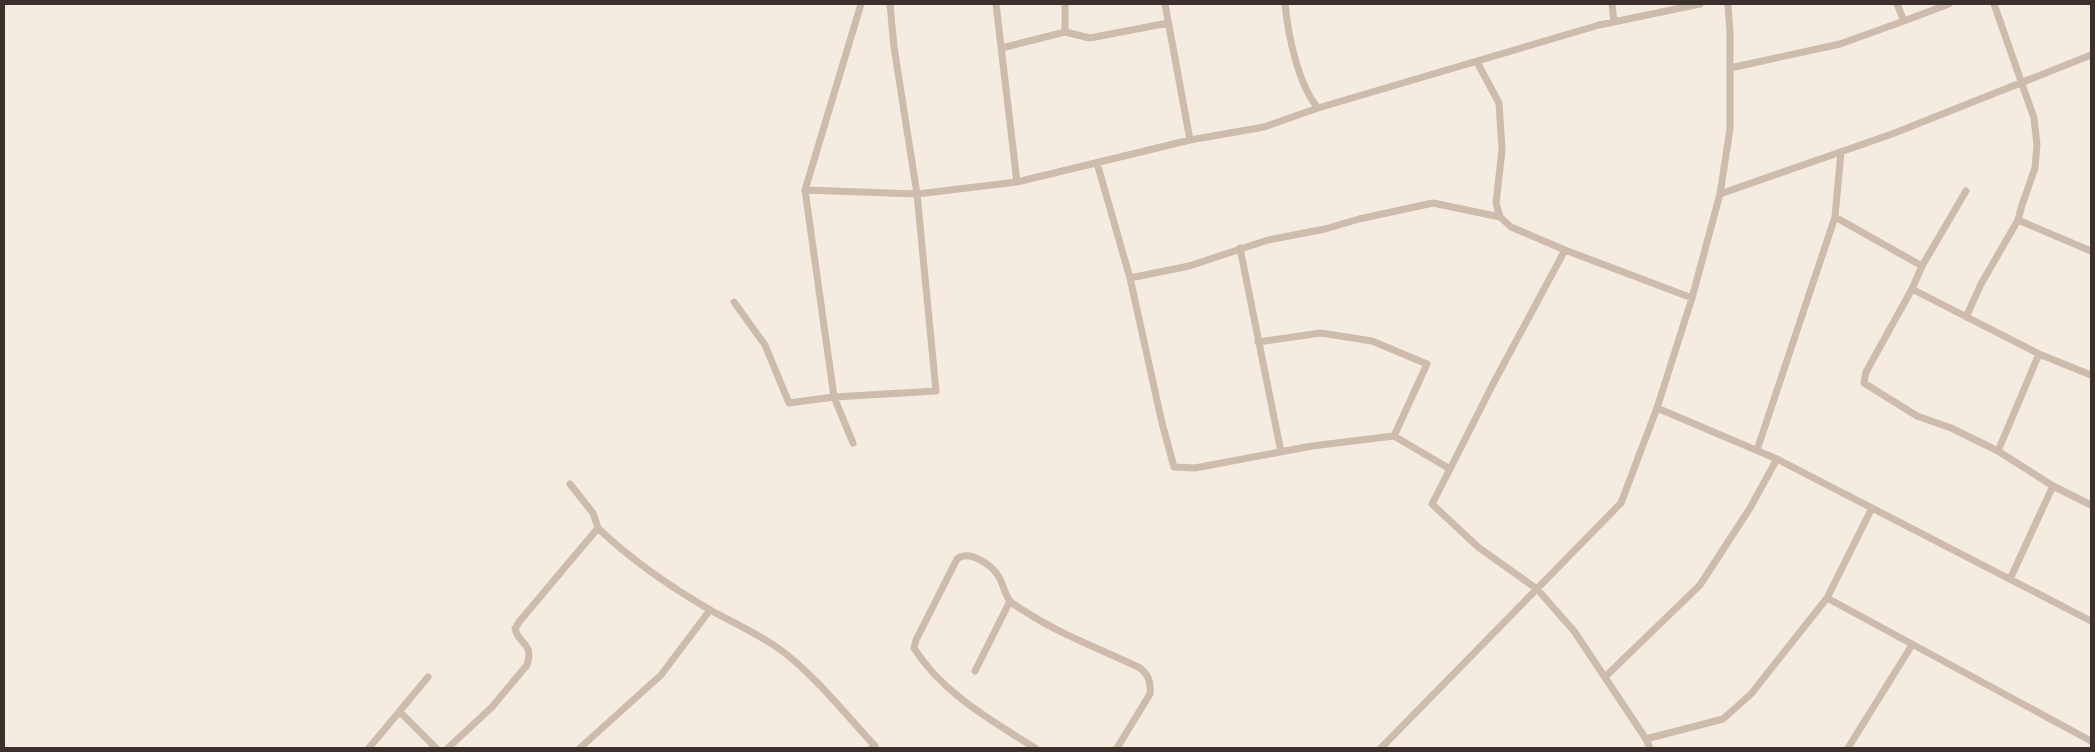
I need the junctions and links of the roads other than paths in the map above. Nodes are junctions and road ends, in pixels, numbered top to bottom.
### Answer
1 (861, 4) edge
2 (890, 4) edge
3 (996, 4) edge
4 (1065, 4) edge
5 (1164, 4) edge
6 (1285, 4) edge
7 (1612, 4) edge
8 (1700, 4) edge
9 (1728, 4) edge
10 (1896, 4) edge
11 (1950, 4) edge
12 (1994, 4) edge
13 (1904, 21) junction
14 (1614, 22) junction
15 (1168, 23) junction
16 (1065, 32) junction
17 (1002, 48) junction
18 (2091, 55) edge
19 (1477, 62) junction
20 (1730, 68) junction
21 (2023, 82) junction
22 (1318, 108) junction
23 (1190, 140) junction
24 (1841, 152) junction
25 (1097, 163) junction
26 (1017, 182) junction
27 (806, 190) junction
28 (1966, 191) dead end
29 (917, 194) junction
30 (1720, 194) junction
31 (1500, 217) junction
32 (1835, 217) junction
33 (2018, 220) junction
34 (1240, 248) junction
35 (1565, 250) junction
36 (2091, 252) edge
37 (1922, 266) junction
38 (1130, 278) junction
39 (1912, 289) junction
40 (1692, 298) junction
41 (734, 302) dead end
42 (1966, 317) junction
43 (1258, 342) junction
44 (2039, 354) junction
45 (2091, 375) edge
46 (834, 397) junction
47 (1656, 408) junction
48 (1394, 436) junction
49 (853, 443) dead end
50 (1757, 450) junction
51 (1998, 451) junction
52 (1282, 452) junction
53 (1777, 459) junction
54 (1450, 469) junction
55 (570, 484) dead end
56 (2053, 486) junction
57 (2091, 505) edge
58 (1872, 508) junction
59 (598, 528) junction
60 (2010, 579) junction
61 (1537, 589) junction
62 (1827, 598) junction
63 (1010, 601) junction
64 (710, 610) junction
65 (2091, 621) edge
66 (1912, 646) junction
67 (975, 671) dead end
68 (1605, 677) junction
69 (428, 678) dead end
70 (400, 712) junction
71 (1646, 739) junction
72 (2091, 740) edge
73 (369, 748) edge
74 (436, 748) edge
75 (448, 748) edge
76 (580, 748) edge
77 (872, 748) edge
78 (1035, 748) edge
79 (1117, 748) edge
80 (1382, 748) edge
81 (1650, 748) edge
82 (1848, 748) edge

1 - 27 street
2 - 29 street
3 - 17 street
4 - 16 street
5 - 15 street
6 - 22 street
7 - 14 street
8 - 14 street
9 - 20 street
10 - 13 street
11 - 13 street
12 - 21 street
13 - 20 street
14 - 19 street
15 - 16 street
15 - 23 street
16 - 17 street
17 - 26 street
18 - 21 street
19 - 22 street
19 - 31 street
20 - 30 street
21 - 24 street
21 - 33 street
22 - 23 street
23 - 25 street
24 - 30 street
24 - 32 street
25 - 26 street
25 - 38 street
26 - 29 street
27 - 29 street
27 - 46 street
28 - 37 street
29 - 46 street
30 - 40 street
31 - 34 street
31 - 35 street
32 - 37 street
32 - 50 street
33 - 36 street
33 - 42 street
34 - 38 street
34 - 43 street
35 - 40 street
35 - 54 street
37 - 39 street
38 - 52 street
39 - 42 street
39 - 51 street
40 - 47 street
41 - 46 street
42 - 44 street
43 - 48 street
43 - 52 street
44 - 45 street
44 - 51 street
46 - 49 street
47 - 50 street
47 - 61 street
48 - 52 street
48 - 54 street
50 - 53 street
51 - 56 street
53 - 58 street
53 - 68 street
54 - 61 street
55 - 59 street
56 - 57 street
56 - 60 street
58 - 60 street
58 - 62 street
59 - 64 street
59 - 75 street
60 - 65 street
61 - 68 street
61 - 80 street
62 - 66 street
62 - 71 street
63 - 67 street
63 - 78 street
63 - 79 street
64 - 76 street
64 - 77 street
66 - 72 street
66 - 82 street
68 - 71 street
69 - 70 street
70 - 73 street
70 - 74 street
71 - 81 street

